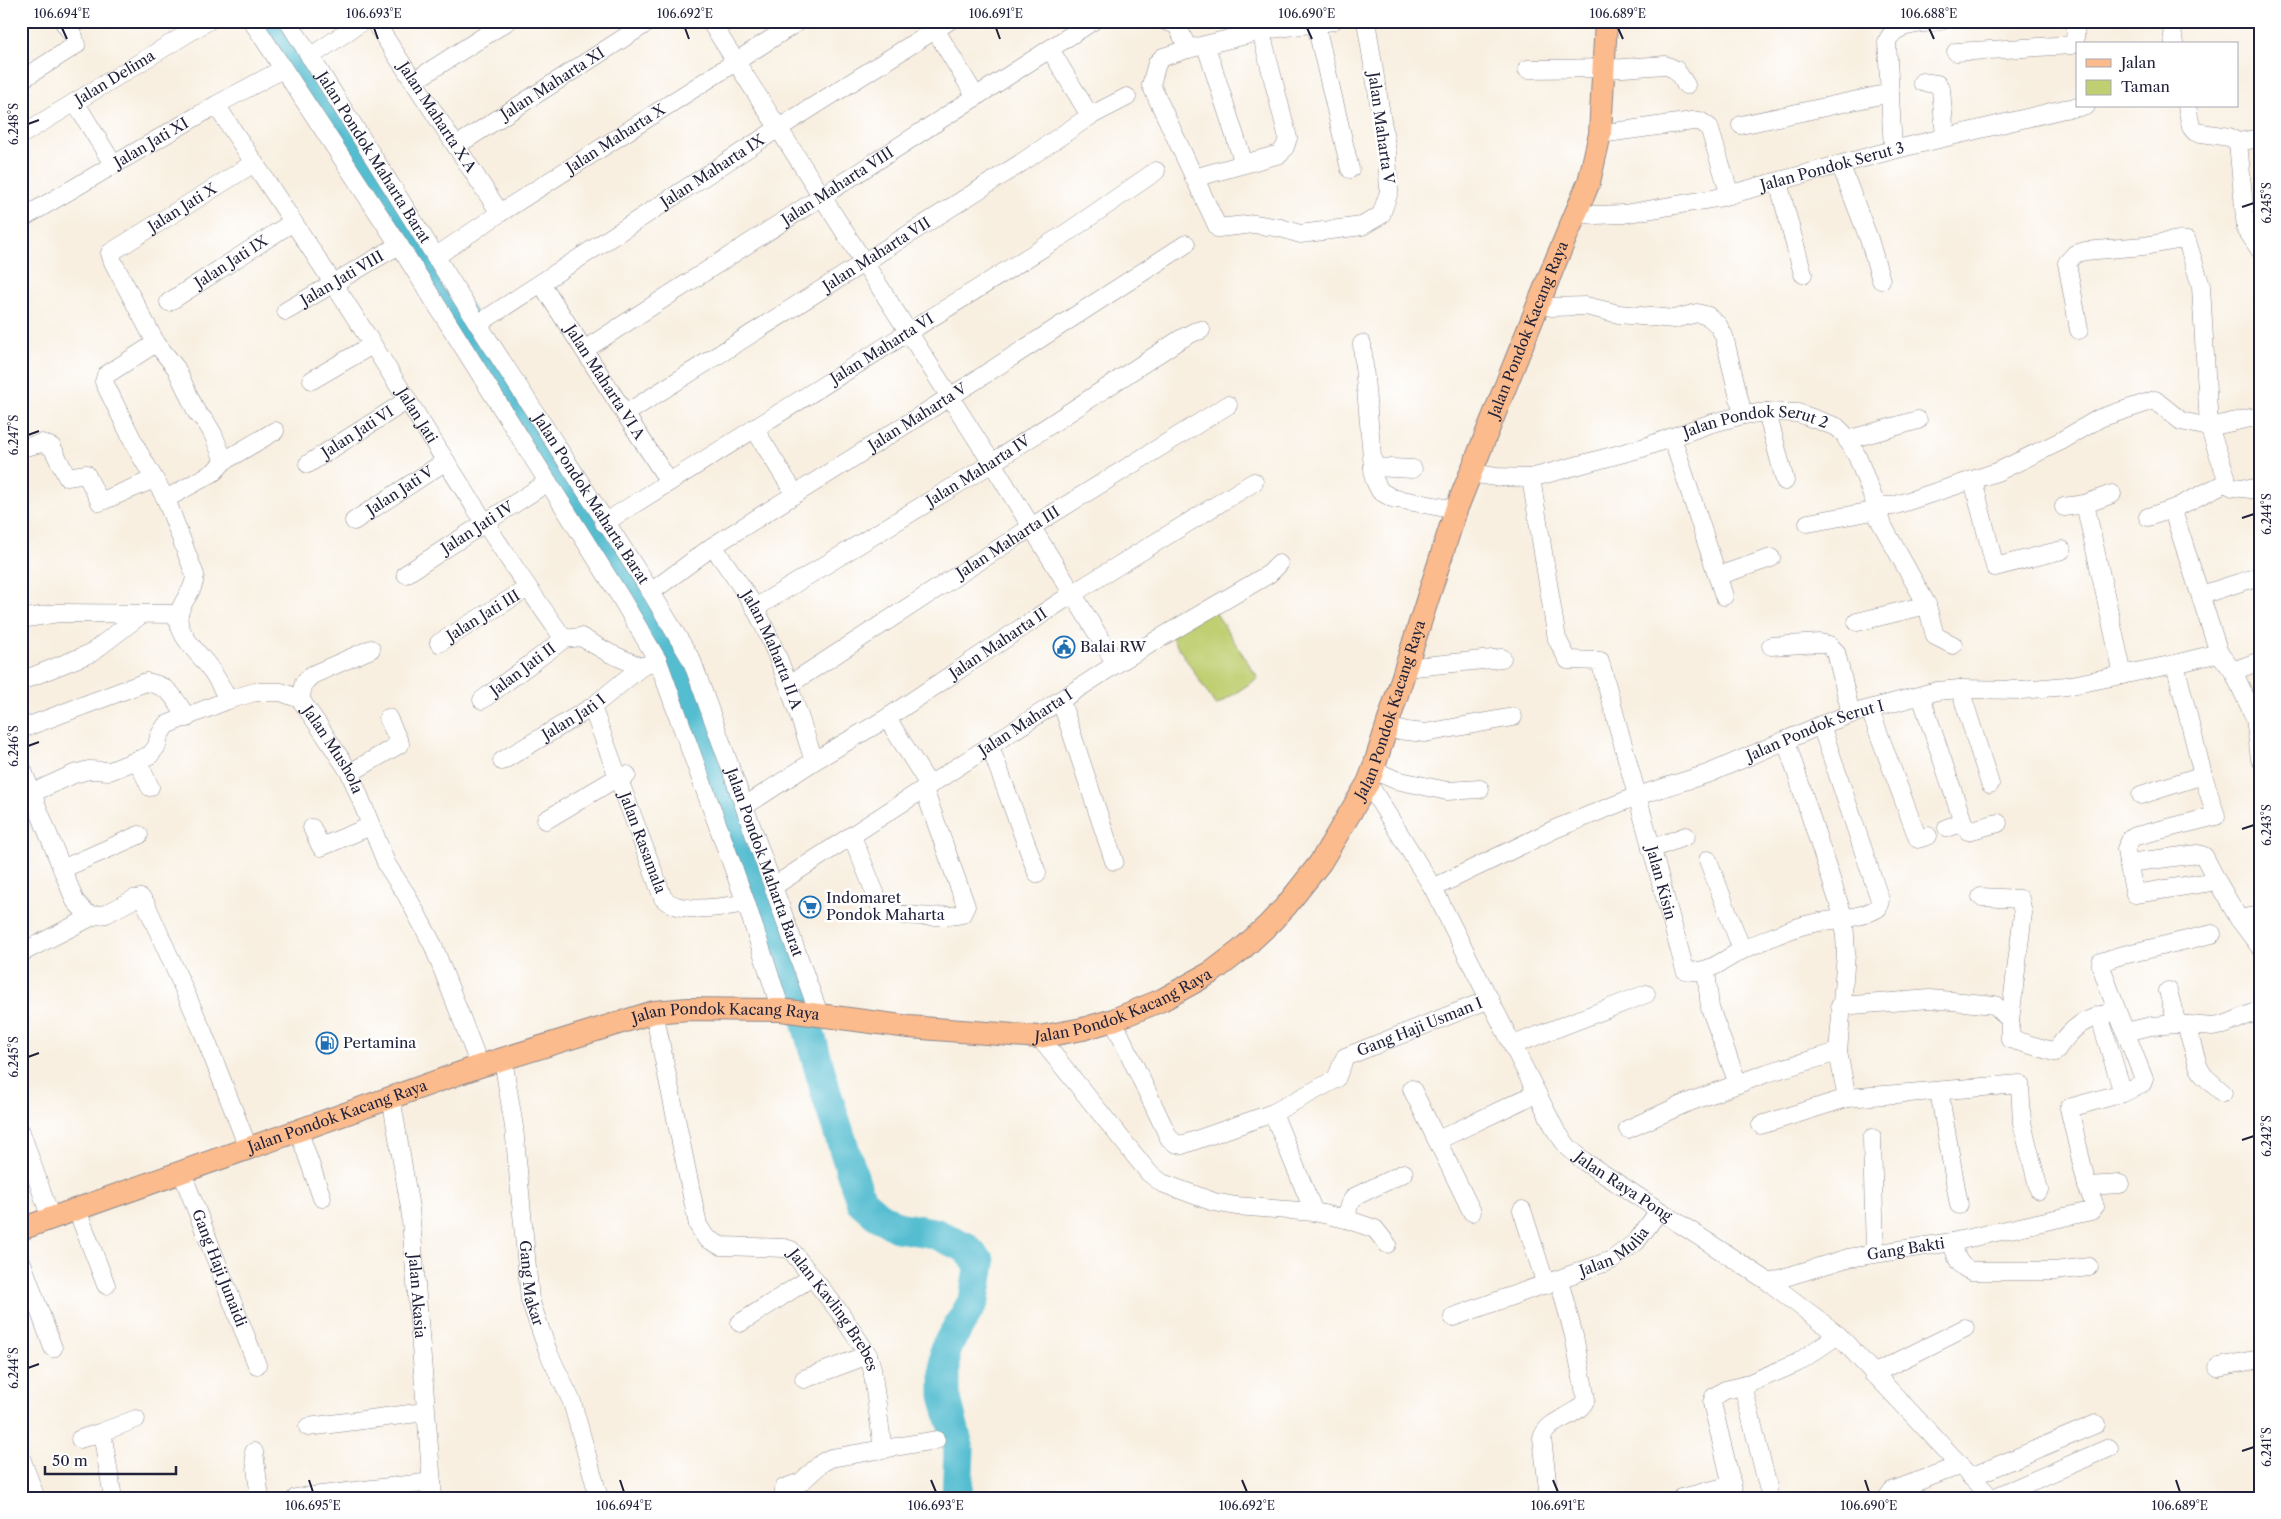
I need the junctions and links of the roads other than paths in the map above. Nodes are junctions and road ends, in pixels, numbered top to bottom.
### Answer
1 (63, 21) edge
2 (208, 21) edge
3 (252, 21) edge
4 (288, 21) edge
5 (363, 21) edge
6 (374, 21) edge
7 (508, 21) edge
8 (650, 21) edge
9 (710, 21) edge
10 (798, 21) edge
11 (1093, 21) edge
12 (1164, 21) edge
13 (1366, 21) edge
14 (1606, 21) edge
15 (2076, 21) edge
16 (2171, 21) edge
17 (1934, 22) edge
18 (1324, 23) edge
19 (938, 24) edge
20 (1267, 27) edge
21 (2174, 42) edge
22 (1206, 46) junction
23 (1050, 49) junction
24 (1188, 49) junction
25 (1956, 52) dead end
26 (310, 57) junction
27 (736, 62) junction
28 (283, 69) junction
29 (1603, 69) junction
30 (1527, 70) dead end
31 (21, 80) edge
32 (414, 81) junction
33 (1922, 82) dead end
34 (1686, 85) dead end
35 (1890, 93) junction
36 (976, 97) junction
37 (1127, 97) dead end
38 (74, 102) junction
39 (216, 105) junction
40 (2076, 107) edge
41 (2187, 108) edge
42 (1090, 116) junction
43 (1741, 125) dead end
44 (778, 128) junction
45 (1600, 134) junction
46 (21, 136) edge
47 (1945, 137) junction
48 (2260, 138) edge
49 (2238, 142) junction
50 (456, 146) junction
51 (1893, 150) junction
52 (254, 162) junction
53 (113, 164) junction
54 (1244, 164) junction
55 (1841, 166) junction
56 (1350, 169) dead end
57 (1156, 171) dead end
58 (1194, 178) junction
59 (1778, 182) junction
60 (1730, 194) junction
61 (822, 196) junction
62 (500, 213) junction
63 (1578, 213) junction
64 (21, 219) edge
65 (293, 222) junction
66 (1186, 244) dead end
67 (399, 245) junction
68 (2260, 250) edge
69 (435, 257) junction
70 (864, 262) junction
71 (1803, 274) dead end
72 (1881, 280) dead end
73 (333, 283) junction
74 (541, 283) junction
75 (169, 302) dead end
76 (1538, 304) junction
77 (286, 311) dead end
78 (478, 324) junction
79 (1201, 330) dead end
80 (2078, 330) dead end
81 (909, 332) junction
82 (156, 342) junction
83 (1362, 344) dead end
84 (372, 345) junction
85 (584, 350) junction
86 (312, 380) dead end
87 (950, 397) junction
88 (406, 401) junction
89 (1228, 405) dead end
90 (1767, 412) junction
91 (625, 414) junction
92 (1743, 415) junction
93 (2260, 416) edge
94 (1918, 420) dead end
95 (2209, 427) junction
96 (754, 428) junction
97 (275, 431) dead end
98 (1672, 437) junction
99 (1848, 440) junction
100 (21, 448) edge
101 (224, 461) junction
102 (446, 461) junction
103 (992, 463) junction
104 (308, 464) dead end
105 (1373, 467) junction
106 (1413, 469) dead end
107 (1471, 473) junction
108 (1531, 478) junction
109 (154, 479) junction
110 (1973, 480) junction
111 (1785, 481) dead end
112 (548, 482) junction
113 (669, 482) junction
114 (1254, 482) dead end
115 (2224, 483) junction
116 (2260, 490) edge
117 (795, 494) junction
118 (2112, 494) dead end
119 (166, 499) junction
120 (2085, 504) junction
121 (1882, 506) junction
122 (2064, 507) dead end
123 (2175, 508) junction
124 (1456, 510) junction
125 (2148, 517) dead end
126 (354, 521) dead end
127 (1808, 522) dead end
128 (486, 523) junction
129 (604, 523) junction
130 (1031, 527) junction
131 (713, 546) junction
132 (2062, 550) dead end
133 (1771, 558) dead end
134 (1279, 564) dead end
135 (406, 574) dead end
136 (1717, 576) junction
137 (2260, 576) edge
138 (528, 588) junction
139 (651, 592) junction
140 (1072, 594) junction
141 (2201, 595) junction
142 (1724, 596) dead end
143 (1928, 605) junction
144 (754, 608) junction
145 (142, 614) junction
146 (180, 614) junction
147 (21, 619) edge
148 (1857, 622) dead end
149 (564, 639) junction
150 (439, 643) dead end
151 (1954, 645) dead end
152 (1771, 646) dead end
153 (371, 649) dead end
154 (2219, 653) junction
155 (1502, 658) dead end
156 (658, 661) junction
157 (2260, 661) edge
158 (1116, 664) junction
159 (2175, 664) junction
160 (640, 667) junction
161 (1405, 668) junction
162 (2233, 671) junction
163 (2123, 675) junction
164 (24, 676) edge
165 (790, 684) junction
166 (1960, 689) junction
167 (1921, 696) junction
168 (300, 699) junction
169 (228, 700) junction
170 (482, 700) dead end
171 (1061, 701) junction
172 (592, 707) junction
173 (1870, 710) junction
174 (1851, 714) junction
175 (1513, 717) dead end
176 (187, 718) junction
177 (388, 718) dead end
178 (887, 718) junction
179 (2257, 718) edge
180 (1821, 725) junction
181 (21, 729) edge
182 (1388, 729) junction
183 (1786, 741) junction
184 (990, 746) junction
185 (2260, 759) edge
186 (137, 760) junction
187 (502, 761) dead end
188 (814, 761) junction
189 (21, 766) edge
190 (350, 773) junction
191 (2203, 775) junction
192 (624, 776) junction
193 (1371, 777) junction
194 (1990, 784) dead end
195 (150, 787) dead end
196 (927, 787) junction
197 (1480, 789) dead end
198 (32, 793) junction
199 (2141, 795) dead end
200 (1637, 796) junction
201 (745, 806) junction
202 (546, 820) dead end
203 (1998, 823) dead end
204 (371, 826) junction
205 (312, 828) dead end
206 (139, 835) dead end
207 (852, 836) junction
208 (1686, 836) dead end
209 (1928, 836) dead end
210 (1651, 848) junction
211 (1708, 860) dead end
212 (1114, 861) dead end
213 (2128, 863) junction
214 (62, 869) junction
215 (1037, 873) dead end
216 (2217, 881) junction
217 (774, 886) junction
218 (1433, 888) junction
219 (1981, 896) dead end
220 (746, 903) junction
221 (2260, 915) edge
222 (93, 916) junction
223 (1844, 919) junction
224 (2239, 919) junction
225 (2212, 934) dead end
226 (2260, 947) edge
227 (1742, 950) junction
228 (21, 953) edge
229 (1706, 970) junction
230 (2168, 991) dead end
231 (1646, 994) dead end
232 (1490, 999) junction
233 (1840, 1006) junction
234 (787, 1010) junction
235 (2117, 1010) junction
236 (2260, 1010) edge
237 (654, 1012) junction
238 (817, 1014) junction
239 (2099, 1015) junction
240 (1113, 1020) junction
241 (2010, 1020) junction
242 (2181, 1024) junction
243 (2126, 1032) junction
244 (1038, 1037) junction
245 (1513, 1045) junction
246 (1838, 1052) junction
247 (503, 1059) junction
248 (480, 1066) junction
249 (1738, 1084) junction
250 (1412, 1089) dead end
251 (1939, 1091) junction
252 (1537, 1093) junction
253 (2123, 1093) junction
254 (2224, 1093) dead end
255 (391, 1097) junction
256 (1847, 1098) junction
257 (1273, 1113) junction
258 (1761, 1125) dead end
259 (1628, 1129) dead end
260 (21, 1132) edge
261 (299, 1132) junction
262 (1872, 1138) dead end
263 (1438, 1140) junction
264 (249, 1150) junction
265 (182, 1173) junction
266 (1404, 1173) dead end
267 (2120, 1184) dead end
268 (2087, 1186) junction
269 (2039, 1190) dead end
270 (322, 1198) dead end
271 (1959, 1205) dead end
272 (77, 1210) junction
273 (1522, 1210) dead end
274 (1659, 1211) junction
275 (1314, 1212) junction
276 (1472, 1212) dead end
277 (51, 1219) junction
278 (1346, 1219) junction
279 (21, 1229) edge
280 (1952, 1242) junction
281 (1387, 1244) dead end
282 (1875, 1253) junction
283 (21, 1260) edge
284 (2089, 1267) dead end
285 (812, 1277) junction
286 (1553, 1282) junction
287 (1768, 1282) junction
288 (106, 1284) dead end
289 (1453, 1317) dead end
290 (740, 1323) dead end
291 (1965, 1328) dead end
292 (1838, 1335) junction
293 (53, 1348) dead end
294 (868, 1355) junction
295 (2260, 1359) edge
296 (257, 1365) dead end
297 (2218, 1367) dead end
298 (1873, 1374) junction
299 (804, 1379) dead end
300 (1743, 1386) junction
301 (425, 1412) junction
302 (136, 1419) dead end
303 (2096, 1424) dead end
304 (308, 1427) dead end
305 (102, 1432) junction
306 (80, 1439) dead end
307 (936, 1440) dead end
308 (2109, 1448) dead end
309 (883, 1450) junction
310 (254, 1452) dead end
311 (21, 1458) edge
312 (1966, 1471) junction
313 (1768, 1487) dead end
314 (433, 1490) edge
315 (1734, 1492) edge
316 (36, 1498) edge
317 (113, 1498) edge
318 (260, 1498) edge
319 (296, 1498) edge
320 (599, 1498) edge
321 (783, 1498) edge
322 (1549, 1498) edge
323 (1682, 1498) edge
324 (1887, 1498) edge
325 (1992, 1498) edge

1 - 31 street
2 - 38 street, Jalan Delima
3 - 28 street, Jalan Pondok Maharta Barat
4 - 26 street, Jalan Pondok Maharta Barat
5 - 26 street
6 - 32 street, Jalan Maharta X A
7 - 32 street
8 - 50 street, Jalan Maharta XI
9 - 27 street
10 - 27 street, Jalan Maharta X
11 - 23 street, Jalan Maharta VIII
12 - 24 street
13 - 58 street, Jalan Maharta V
14 - 29 main road, Jalan Pondok Kacang Raya
15 - 25 street
16 - 21 street
17 - 35 street
18 - 20 street
18 - 56 street
19 - 36 street
19 - 44 street, Jalan Maharta IX
20 - 22 street
20 - 54 street
22 - 24 street
22 - 54 street
23 - 36 street, Jalan Maharta VIII
23 - 42 street
24 - 58 street
26 - 69 street, Jalan Pondok Maharta Barat
27 - 44 street
27 - 62 street, Jalan Maharta X
28 - 39 street, Jalan Jati XI
28 - 67 street, Jalan Pondok Maharta Barat
29 - 30 street
29 - 34 street
29 - 45 main road, Jalan Pondok Kacang Raya
32 - 50 street, Jalan Maharta X A
33 - 47 street
35 - 43 street
35 - 51 street
36 - 61 street, Jalan Maharta VIII
37 - 42 street, Jalan Maharta VII
38 - 46 street, Jalan Delima
38 - 53 street
39 - 52 street, Jalan Jati
39 - 53 street, Jalan Jati XI
40 - 47 street, Jalan Pondok Serut 3
41 - 49 street
42 - 70 street, Jalan Maharta VII
44 - 61 street
44 - 74 street, Jalan Maharta IX
45 - 60 street
45 - 63 main road, Jalan Pondok Kacang Raya
47 - 51 street, Jalan Pondok Serut 3
48 - 49 street
49 - 68 street
50 - 62 street, Jalan Maharta X A
51 - 55 street, Jalan Pondok Serut 3
52 - 65 street, Jalan Jati
52 - 82 street, Jalan Jati X
53 - 64 street, Jalan Jati XI
54 - 58 street
55 - 59 street, Jalan Pondok Serut 3
55 - 72 street
57 - 81 street, Jalan Maharta VI
59 - 60 street, Jalan Pondok Serut 3
59 - 71 street
60 - 63 street, Jalan Pondok Serut 3
61 - 70 street
61 - 85 street, Jalan Maharta VIII
62 - 69 street, Jalan Maharta X
63 - 76 main road, Jalan Pondok Kacang Raya
65 - 73 street, Jalan Jati
65 - 75 street, Jalan Jati IX
66 - 87 street, Jalan Maharta V
67 - 73 street, Jalan Jati VIII
67 - 112 street, Jalan Pondok Maharta Barat
69 - 78 street, Jalan Pondok Maharta Barat
70 - 81 street
70 - 91 street, Jalan Maharta VII
73 - 77 street, Jalan Jati VIII
73 - 84 street, Jalan Jati
74 - 78 street, Jalan Maharta IX
74 - 85 street, Jalan Maharta VI A
76 - 92 street
76 - 107 main road, Jalan Pondok Kacang Raya
78 - 129 street, Jalan Pondok Maharta Barat
79 - 103 street, Jalan Maharta IV
80 - 95 street
81 - 87 street
81 - 96 street, Jalan Maharta VI
82 - 101 street
82 - 109 street
83 - 105 street
84 - 86 street
84 - 88 street, Jalan Jati
85 - 91 street, Jalan Maharta VI A
87 - 103 street
87 - 117 street, Jalan Maharta V
88 - 102 street, Jalan Jati
88 - 104 street, Jalan Jati VI
89 - 130 street, Jalan Maharta III
90 - 92 street, Jalan Pondok Serut 2
90 - 99 street, Jalan Pondok Serut 2
90 - 111 street
91 - 113 street, Jalan Maharta VI A
92 - 98 street, Jalan Pondok Serut 2
93 - 95 street
94 - 99 street
95 - 110 street
95 - 115 street
96 - 113 street, Jalan Maharta VI
96 - 117 street
97 - 101 street
98 - 108 street, Jalan Pondok Serut 2
98 - 136 street
99 - 121 street, Jalan Pondok Serut 2
100 - 109 street
101 - 119 street
102 - 126 street, Jalan Jati V
102 - 128 street, Jalan Jati
103 - 130 street
103 - 144 street, Jalan Maharta IV
105 - 106 street
105 - 124 street
107 - 108 street, Jalan Pondok Serut 2
107 - 124 main road, Jalan Pondok Kacang Raya
108 - 200 street, Jalan Kisin
109 - 119 street
110 - 121 street
110 - 132 street
112 - 128 street, Jalan Jati IV
112 - 156 street, Jalan Pondok Maharta Barat
113 - 129 street, Jalan Maharta VI
114 - 140 street, Jalan Maharta II
115 - 116 street
115 - 123 street
117 - 131 street, Jalan Maharta V
118 - 120 street
119 - 146 street
120 - 122 street
120 - 163 street
121 - 127 street
121 - 143 street
123 - 125 street
123 - 141 street
124 - 161 main road, Jalan Pondok Kacang Raya
128 - 135 street, Jalan Jati IV
128 - 138 street, Jalan Jati
129 - 139 street, Jalan Pondok Maharta Barat
130 - 140 street
130 - 165 street, Jalan Maharta III
131 - 139 street, Jalan Maharta V
131 - 144 street, Jalan Maharta II A
133 - 136 street
134 - 158 street, Jalan Maharta I
136 - 142 street
137 - 141 street
138 - 149 street, Jalan Jati
138 - 150 street, Jalan Jati III
139 - 201 street, Jalan Pondok Maharta Barat
140 - 158 street
140 - 178 street, Jalan Maharta II
141 - 154 street
143 - 148 street
143 - 151 street
144 - 165 street, Jalan Maharta II A
145 - 146 street
145 - 147 street
145 - 164 street
146 - 169 street
149 - 160 street
149 - 170 street, Jalan Jati II
152 - 174 street
153 - 168 street
154 - 159 street, Jalan Pondok Serut I
154 - 162 street
155 - 161 street
156 - 160 street
156 - 220 street, Jalan Pondok Maharta Barat
157 - 162 street
158 - 171 street, Jalan Maharta I
159 - 163 street, Jalan Pondok Serut I
159 - 191 street
160 - 172 street, Jalan Jati I
161 - 182 main road, Jalan Pondok Kacang Raya
162 - 179 street
163 - 166 street, Jalan Pondok Serut I
165 - 188 street, Jalan Maharta II A
166 - 167 street, Jalan Pondok Serut I
166 - 194 street
167 - 173 street, Jalan Pondok Serut I
167 - 203 street
168 - 169 street, Jalan Mushola
168 - 190 street, Jalan Mushola
169 - 176 street, Jalan Mushola
171 - 184 street, Jalan Maharta I
171 - 212 street
172 - 187 street, Jalan Jati I
172 - 192 street, Jalan Rasamala
173 - 174 street, Jalan Pondok Serut I
173 - 209 street
174 - 180 street, Jalan Pondok Serut I
175 - 182 street
176 - 181 street
176 - 186 street, Jalan Mushola
177 - 190 street
178 - 188 street, Jalan Maharta II
178 - 196 street
179 - 185 street
180 - 183 street, Jalan Pondok Serut I
180 - 223 street
182 - 193 main road, Jalan Pondok Kacang Raya
183 - 200 street, Jalan Pondok Serut I
183 - 223 street
184 - 196 street, Jalan Maharta I
184 - 215 street
186 - 195 street
186 - 198 street, Jalan Mushola
188 - 201 street, Jalan Maharta II
189 - 198 street
190 - 204 street, Jalan Mushola
191 - 199 street
191 - 213 street
192 - 202 street
192 - 220 street, Jalan Rasamala
193 - 197 street
193 - 218 street, Jalan Raya Pong
193 - 240 main road, Jalan Pondok Kacang Raya
196 - 207 street, Jalan Maharta I
196 - 207 street
198 - 214 street
200 - 210 street, Jalan Kisin
200 - 218 street, Jalan Pondok Serut I
201 - 217 street, Jalan Pondok Maharta Barat
204 - 205 street
204 - 248 street, Jalan Mushola
206 - 214 street
207 - 217 street, Jalan Maharta I
208 - 210 street
210 - 229 street, Jalan Kisin
211 - 227 street
213 - 216 street
213 - 216 street
214 - 222 street
216 - 224 street
217 - 238 street, Jalan Pondok Maharta Barat
218 - 232 street, Jalan Raya Pong
219 - 241 street
220 - 234 street, Jalan Pondok Maharta Barat
221 - 224 street
222 - 228 street
222 - 264 street
223 - 227 street
223 - 233 street
224 - 226 street
225 - 235 street
227 - 229 street
229 - 249 street
230 - 242 street
231 - 245 street
232 - 245 street, Jalan Raya Pong
232 - 257 street, Gang Haji Usman I
233 - 241 street
233 - 246 street
234 - 237 main road, Jalan Pondok Kacang Raya
234 - 238 main road, Jalan Pondok Kacang Raya
235 - 239 street
235 - 243 street
236 - 242 street
237 - 247 main road, Jalan Pondok Kacang Raya
237 - 285 street, Jalan Kavling Brebes
238 - 244 main road, Jalan Pondok Kacang Raya
239 - 241 street
239 - 253 street
240 - 244 main road, Jalan Pondok Kacang Raya
240 - 257 street
242 - 243 street
242 - 254 street
243 - 253 street
244 - 275 street
245 - 252 street, Jalan Raya Pong
246 - 249 street
246 - 256 street
247 - 248 main road, Jalan Pondok Kacang Raya
247 - 320 street, Gang Makar
248 - 255 main road, Jalan Pondok Kacang Raya
249 - 259 street
250 - 263 street
251 - 256 street
251 - 269 street
251 - 271 street
252 - 263 street
252 - 274 street, Jalan Raya Pong
253 - 268 street
255 - 261 main road, Jalan Pondok Kacang Raya
255 - 301 street, Jalan Akasia
256 - 258 street
257 - 275 street
260 - 277 street
261 - 264 main road, Jalan Pondok Kacang Raya
261 - 270 street
262 - 282 street
263 - 276 street
264 - 265 main road, Jalan Pondok Kacang Raya
265 - 272 main road, Jalan Pondok Kacang Raya
265 - 296 street, Gang Haji Junaidi
266 - 278 street
267 - 268 street
268 - 280 street
272 - 277 main road, Jalan Pondok Kacang Raya
272 - 288 street
273 - 286 street
274 - 286 street, Jalan Mulia
274 - 287 street, Jalan Raya Pong
275 - 278 street
277 - 279 main road, Jalan Pondok Kacang Raya
278 - 281 street
280 - 282 street, Gang Bakti
280 - 284 street, Gang Bakti
282 - 287 street, Gang Bakti
283 - 293 street
285 - 290 street
285 - 294 street, Jalan Kavling Brebes
286 - 289 street, Jalan Mulia
286 - 322 street
287 - 292 street, Jalan Raya Pong
291 - 298 street
292 - 298 street, Jalan Raya Pong
292 - 300 street
294 - 299 street
294 - 309 street, Jalan Kavling Brebes
295 - 297 street
298 - 312 street, Jalan Raya Pong
300 - 313 street
300 - 315 street
301 - 304 street
301 - 314 street, Jalan Akasia
302 - 305 street
303 - 312 street
305 - 306 street
305 - 317 street
307 - 309 street
308 - 325 street
309 - 321 street
310 - 318 street
311 - 316 street
312 - 324 street
312 - 325 street, Jalan Raya Pong
314 - 319 street
315 - 323 street

